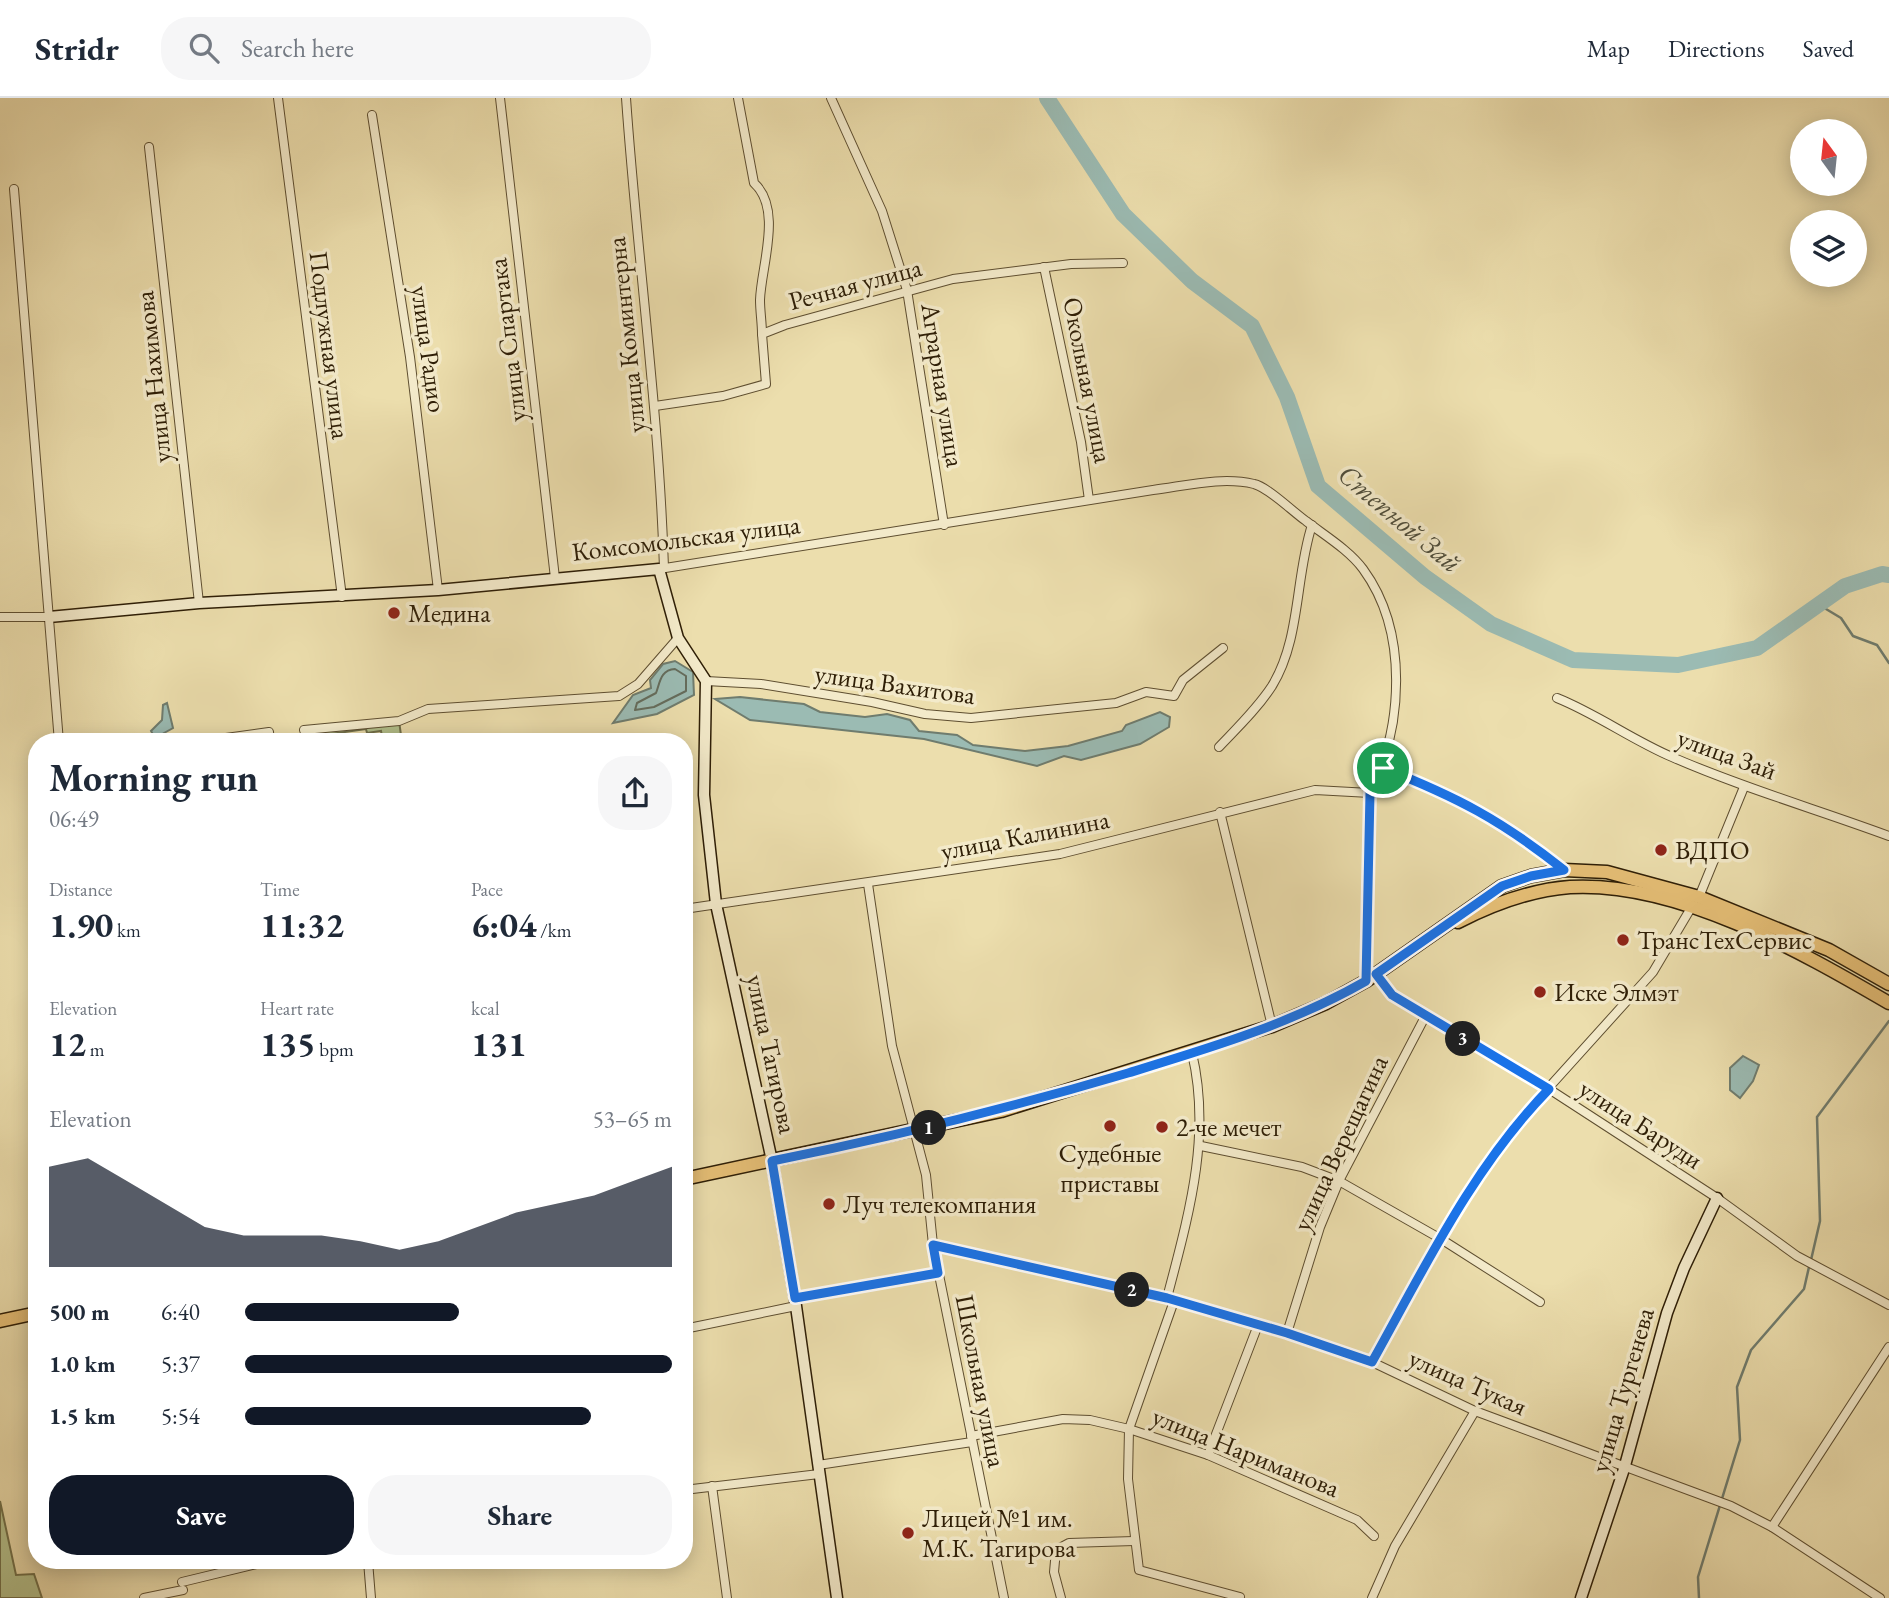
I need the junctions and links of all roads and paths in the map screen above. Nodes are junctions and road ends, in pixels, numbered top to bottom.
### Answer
1 (278, 98) edge
2 (500, 98) edge
3 (626, 98) edge
4 (738, 98) edge
5 (831, 98) edge
6 (372, 115) dead end
7 (149, 147) dead end
8 (14, 188) dead end
9 (1123, 263) dead end
10 (1044, 267) junction
11 (907, 290) junction
12 (762, 334) junction
13 (655, 406) junction
14 (1089, 500) junction
15 (944, 525) junction
16 (1312, 525) junction
17 (661, 568) junction
18 (555, 578) junction
19 (438, 590) junction
20 (342, 597) junction
21 (199, 603) junction
22 (0, 617) edge
23 (49, 617) junction
24 (678, 638) junction
25 (1223, 648) dead end
26 (706, 681) junction
27 (1557, 698) dead end
28 (304, 730) dead end
29 (58, 733) edge
30 (1219, 747) dead end
31 (1383, 768) junction
32 (1744, 787) junction
33 (1370, 793) junction
34 (1220, 812) junction
35 (1889, 836) edge
36 (1564, 870) junction
37 (868, 884) junction
38 (1699, 897) junction
39 (716, 904) junction
40 (693, 908) edge
41 (1691, 908) junction
42 (1424, 940) junction
43 (1801, 945) junction
44 (1371, 977) junction
45 (1889, 984) edge
46 (1889, 1003) edge
47 (1426, 1015) junction
48 (1272, 1026) junction
49 (1192, 1053) junction
50 (1549, 1089) junction
51 (914, 1131) junction
52 (1201, 1146) junction
53 (772, 1161) junction
54 (693, 1177) edge
55 (1339, 1181) junction
56 (1717, 1198) junction
57 (1441, 1239) junction
58 (933, 1245) junction
59 (938, 1273) junction
60 (1171, 1300) junction
61 (796, 1302) junction
62 (1540, 1302) dead end
63 (1889, 1305) edge
64 (28, 1315) edge
65 (0, 1321) edge
66 (1258, 1325) junction
67 (693, 1327) edge
68 (1287, 1333) junction
69 (1889, 1347) edge
70 (1372, 1362) junction
71 (1475, 1411) junction
72 (1129, 1429) junction
73 (971, 1439) junction
74 (1208, 1455) junction
75 (818, 1469) junction
76 (1624, 1469) junction
77 (712, 1486) junction
78 (693, 1489) edge
79 (1772, 1527) junction
80 (1374, 1536) dead end
81 (1134, 1541) junction
82 (241, 1569) edge
83 (368, 1569) edge
84 (1240, 1597) edge
85 (144, 1598) edge
86 (370, 1598) edge
87 (727, 1598) edge
88 (837, 1598) edge
89 (1004, 1598) edge
90 (1061, 1598) edge
91 (1372, 1598) edge
92 (1581, 1598) edge
93 (1880, 1598) edge

1 - 20 street, Подлужная улица
2 - 18 street, улица Спартака
3 - 13 street, улица Коминтерна
4 - 12 street
5 - 11 street, Аграрная улица
6 - 19 street, улица Радио
7 - 21 street, улица Нахимова
8 - 23 street
9 - 10 street, Речная улица
10 - 11 street, Речная улица
10 - 14 street, Окольная улица
11 - 12 street, Речная улица
11 - 15 street, Аграрная улица
12 - 13 street, Речная улица
13 - 17 street, улица Коминтерна
14 - 15 street, Комсомольская улица
14 - 16 street, Комсомольская улица
15 - 17 street, Комсомольская улица
16 - 30 street
16 - 31 street, Комсомольская улица
17 - 18 street, Комсомольская улица
17 - 24 street
18 - 19 street, Комсомольская улица
19 - 20 street, Комсомольская улица
20 - 21 street, Комсомольская улица
21 - 23 street, Комсомольская улица
22 - 23 street
23 - 29 street
24 - 26 street
24 - 28 street
25 - 26 street, улица Вахитова
26 - 39 street, улица Тагирова
27 - 32 street, улица Зай
31 - 33 street, Комсомольская улица
31 - 36 street
32 - 35 street, улица Зай
32 - 38 street
33 - 34 street, улица Калинина
33 - 44 street
34 - 37 street, улица Калинина
34 - 48 street
36 - 38 main road
36 - 42 main road
37 - 39 street, улица Калинина
37 - 51 street, Школьная улица
38 - 43 main road
39 - 40 street, улица Калинина
39 - 53 street, улица Тагирова
41 - 42 main road
41 - 43 main road
41 - 50 street
42 - 44 main road
43 - 45 main road
43 - 46 main road
44 - 47 street, улица Баруди
44 - 48 main road
47 - 50 street, улица Баруди
47 - 55 street, улица Верещагина
48 - 49 main road
49 - 51 main road
49 - 52 street
50 - 56 street, улица Баруди
50 - 57 street
51 - 53 main road
51 - 58 street, Школьная улица
52 - 55 street
52 - 60 street
53 - 54 main road
53 - 61 street, улица Тагирова
55 - 57 street
55 - 68 street, улица Верещагина
56 - 63 street, улица Баруди
56 - 76 street, улица Тургенева
57 - 62 street
57 - 70 street
58 - 59 street, Школьная улица
58 - 60 street, улица Тукая
59 - 61 street
59 - 73 street, Школьная улица
60 - 66 street, улица Тукая
60 - 72 street
61 - 67 street
61 - 75 street, улица Тагирова
64 - 65 main road
66 - 68 street, улица Тукая
66 - 74 street
68 - 70 street, улица Тукая
69 - 79 street
70 - 71 street, улица Тукая
71 - 76 street, улица Тукая
71 - 91 street
72 - 73 street, улица Нариманова
72 - 74 street, улица Нариманова
72 - 81 street
73 - 75 street, улица Нариманова
73 - 89 street, Школьная улица
74 - 80 street, улица Нариманова
75 - 77 street, улица Нариманова
75 - 88 street, улица Тагирова
76 - 79 street, улица Тукая
76 - 92 street, улица Тургенева
77 - 78 street, улица Нариманова
77 - 87 street
79 - 93 street, улица Тукая
81 - 84 street
81 - 90 street
82 - 85 street
83 - 86 street

